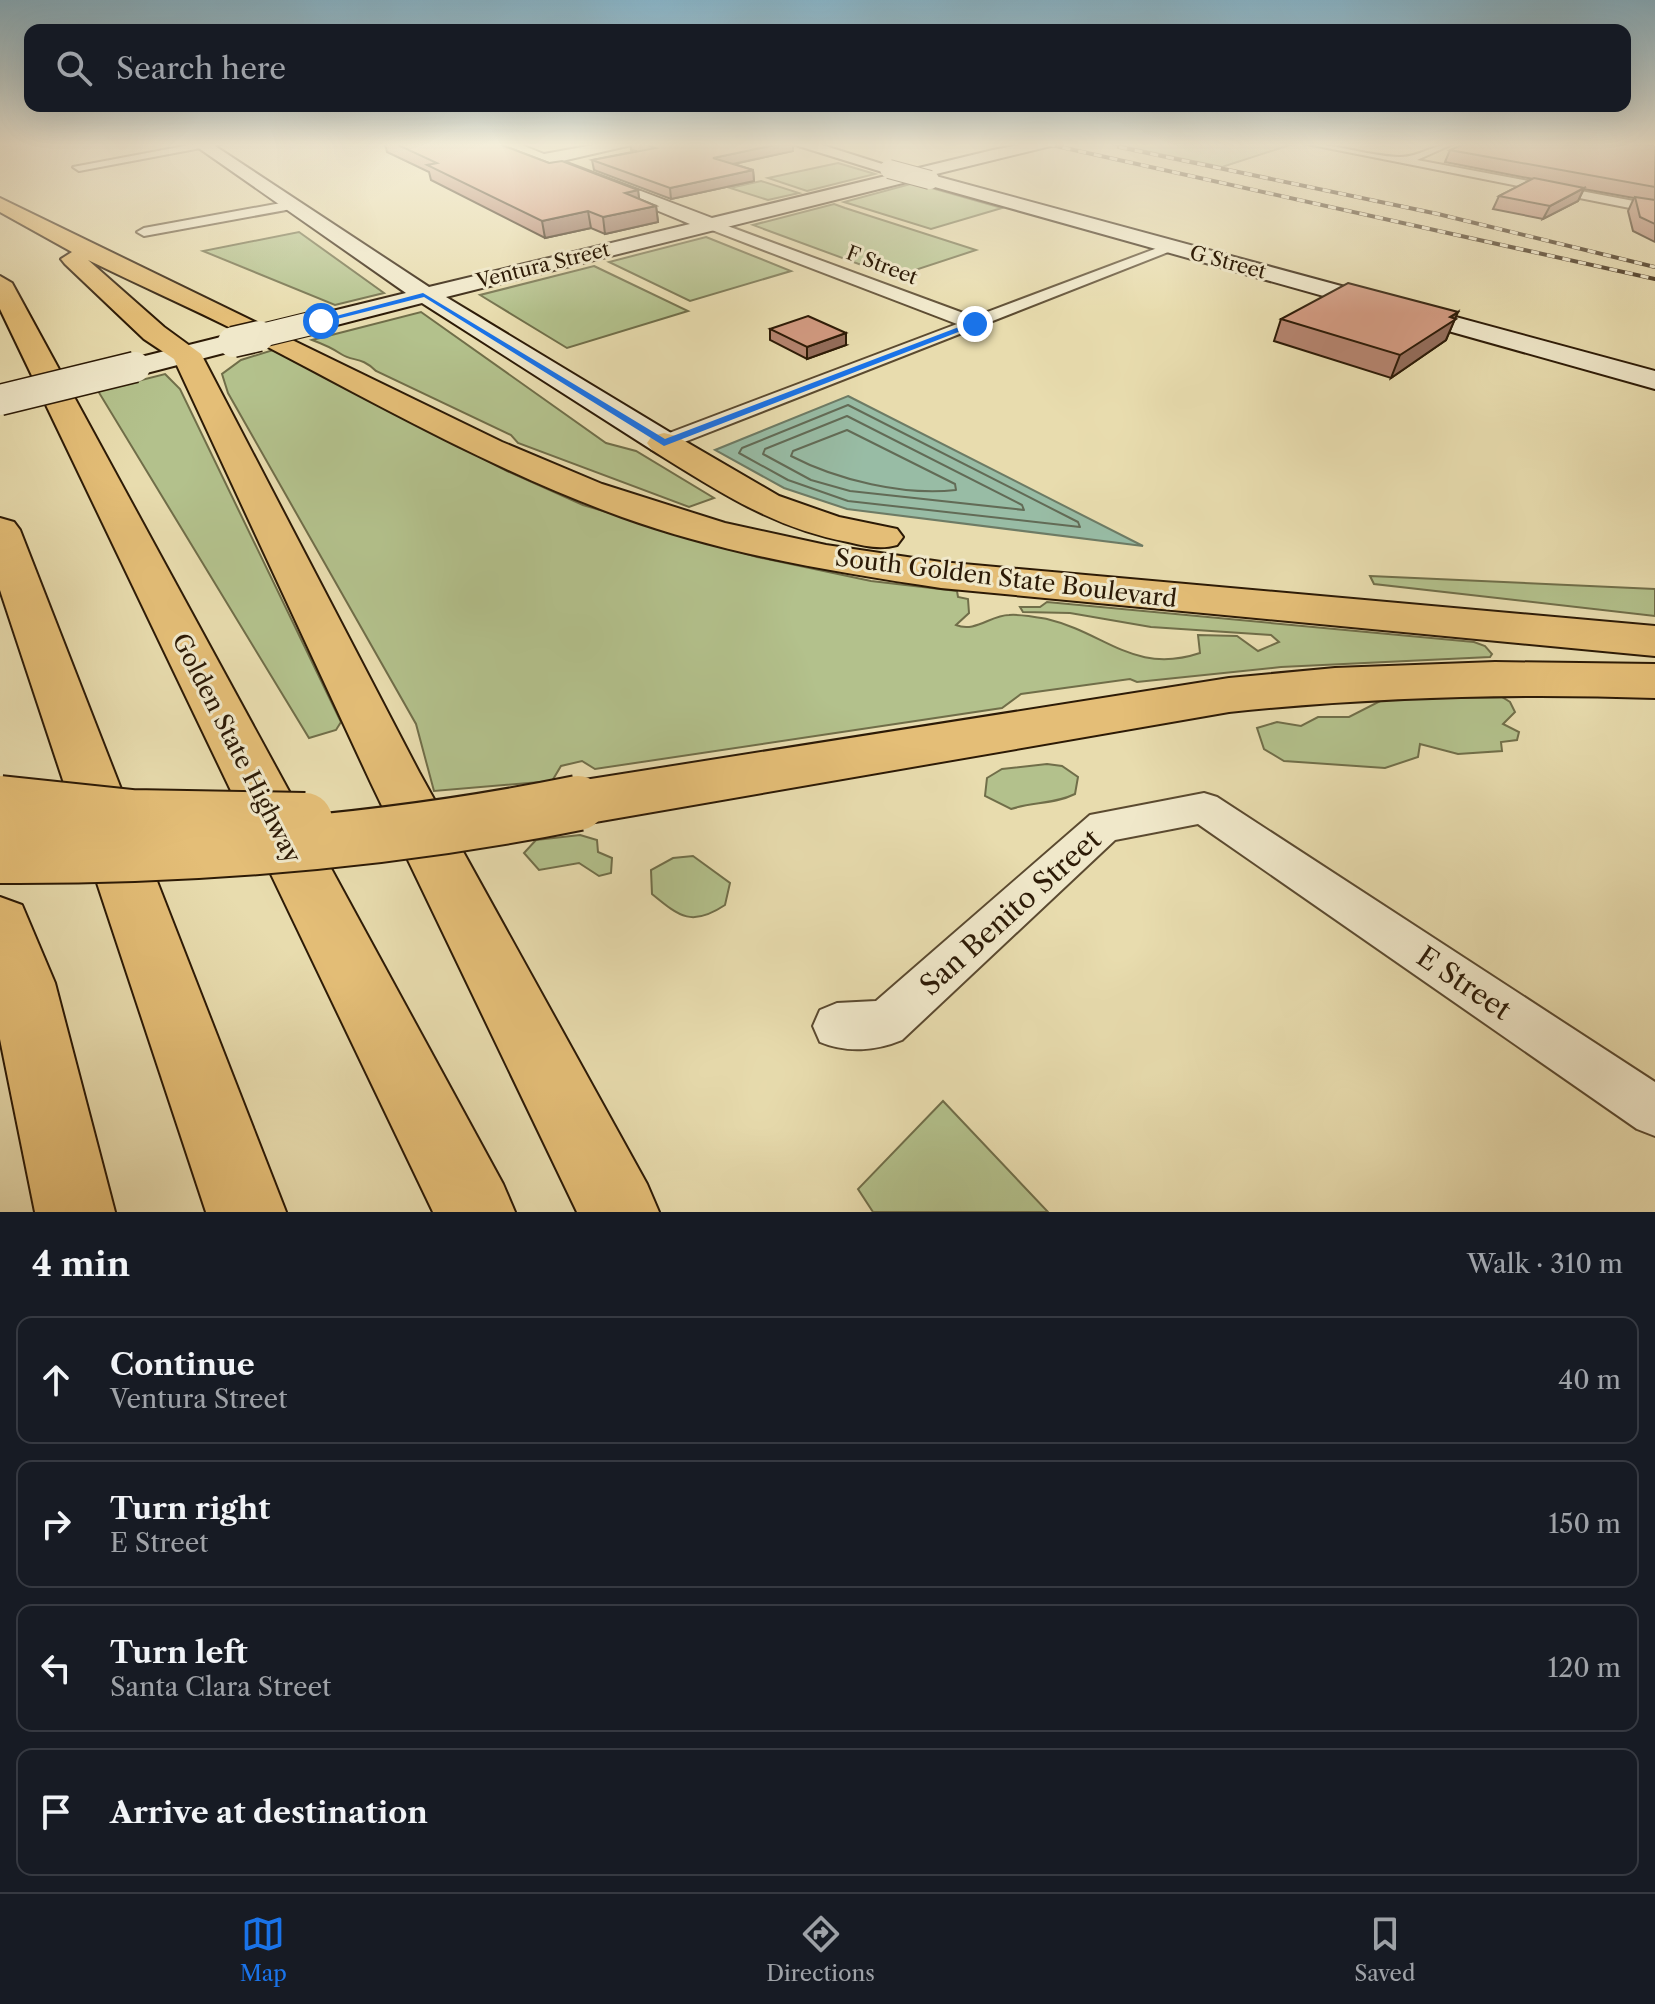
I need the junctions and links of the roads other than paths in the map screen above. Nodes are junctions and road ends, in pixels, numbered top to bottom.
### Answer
1 (286, 201) edge
2 (649, 201) edge
3 (805, 201) edge
4 (1005, 201) edge
5 (1611, 201) edge
6 (0, 204) edge
7 (292, 205) junction
8 (1655, 209) edge
9 (709, 224) junction
10 (35, 225) junction
11 (144, 232) dead end
12 (1173, 247) junction
13 (0, 283) edge
14 (425, 295) junction
15 (975, 324) junction
16 (184, 354) junction
17 (1655, 380) edge
18 (0, 400) edge
19 (664, 443) junction
20 (0, 530) edge
21 (1655, 638) edge
22 (1655, 681) edge
23 (0, 803) edge
24 (578, 803) junction
25 (1273, 854) joint
26 (0, 856) edge
27 (0, 925) edge
28 (837, 1026) dead end
29 (1655, 1111) edge
30 (75, 1212) edge
31 (246, 1212) edge
32 (475, 1212) edge
33 (619, 1212) edge

1 - 7 street
2 - 9 street, F Street
3 - 9 street, Ventura Street
4 - 12 street, G Street, bridge
5 - 8 street
6 - 10 highway, South Golden State Boulevard
7 - 11 street
7 - 14 street
9 - 14 street, Ventura Street
9 - 15 street, F Street
10 - 16 highway
10 - 21 highway, South Golden State Boulevard
12 - 15 street
12 - 17 street, G Street
13 - 32 highway, Golden State Highway
14 - 16 street, Ventura Street, bridge
14 - 19 street
15 - 19 street
16 - 18 street, Ventura Street, bridge
16 - 33 highway
19 - 21 highway
20 - 31 highway
22 - 24 highway
23 - 24 highway, bridge
24 - 26 highway, bridge
25 - 28 street, San Benito Street
25 - 29 street, E Street
27 - 30 highway

